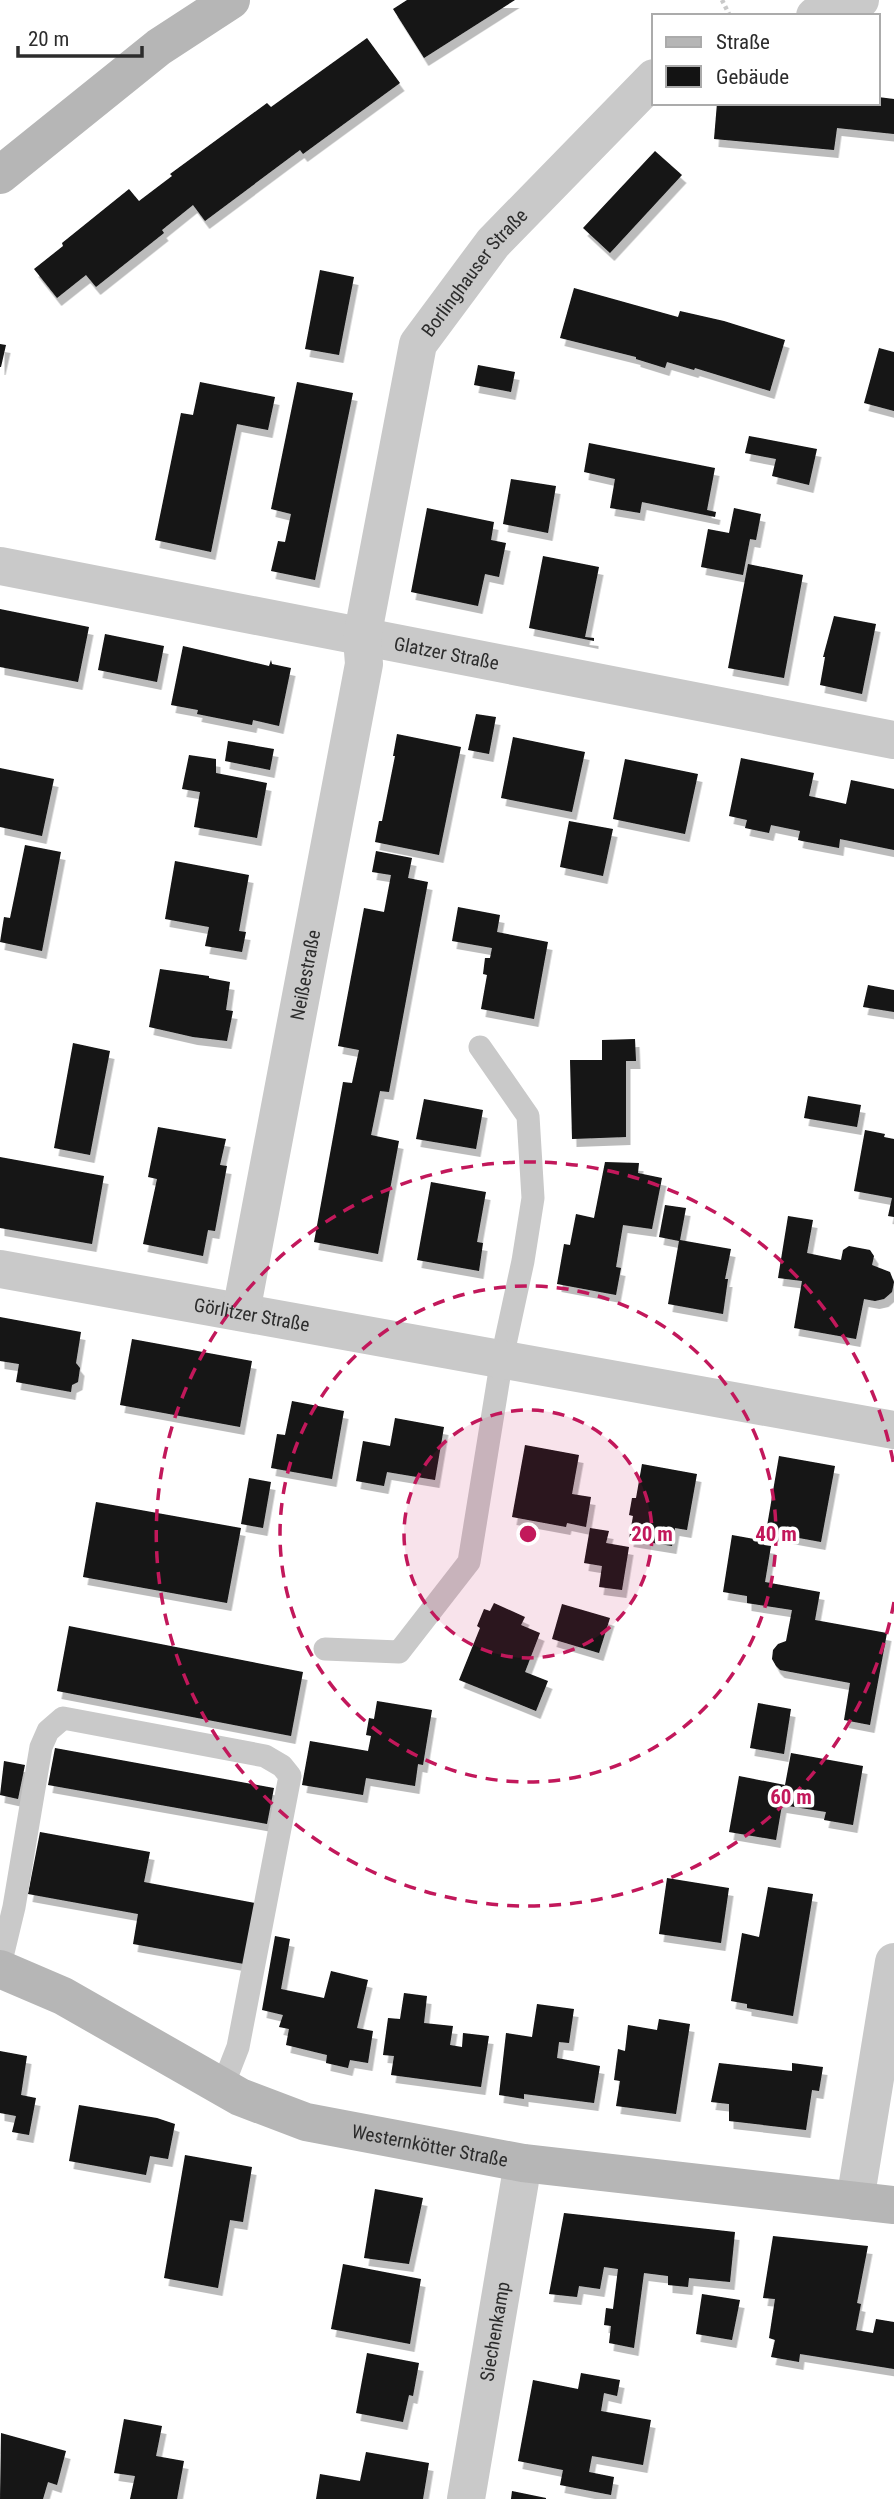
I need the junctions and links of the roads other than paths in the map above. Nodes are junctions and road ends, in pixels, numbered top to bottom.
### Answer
1 (231, 0) edge
2 (860, 0) edge
3 (821, 14) edge
4 (652, 80) edge
5 (0, 175) edge
6 (0, 566) edge
7 (362, 638) junction
8 (894, 740) edge
9 (480, 1047) dead end
10 (0, 1269) edge
11 (241, 1312) junction
12 (502, 1358) junction
13 (894, 1430) edge
14 (325, 1649) dead end
15 (894, 1962) edge
16 (0, 1967) edge
17 (222, 2088) junction
18 (523, 2163) junction
19 (855, 2202) junction
20 (894, 2205) edge
21 (466, 2499) edge

1 - 5 street
2 - 3 street
4 - 7 street, Borlinghauser Straße
6 - 7 street, Glatzer Straße
7 - 8 street, Glatzer Straße
7 - 11 street, Neißestraße
9 - 12 lane
10 - 11 street, Görlitzer Straße
11 - 12 street, Görlitzer Straße
12 - 13 street, Görlitzer Straße
12 - 14 lane
15 - 19 street
16 - 17 street, Westernkötter Straße
16 - 17 lane
17 - 18 street, Westernkötter Straße
18 - 19 street, Westernkötter Straße
18 - 21 street, Siechenkamp
19 - 20 street, Westernkötter Straße

